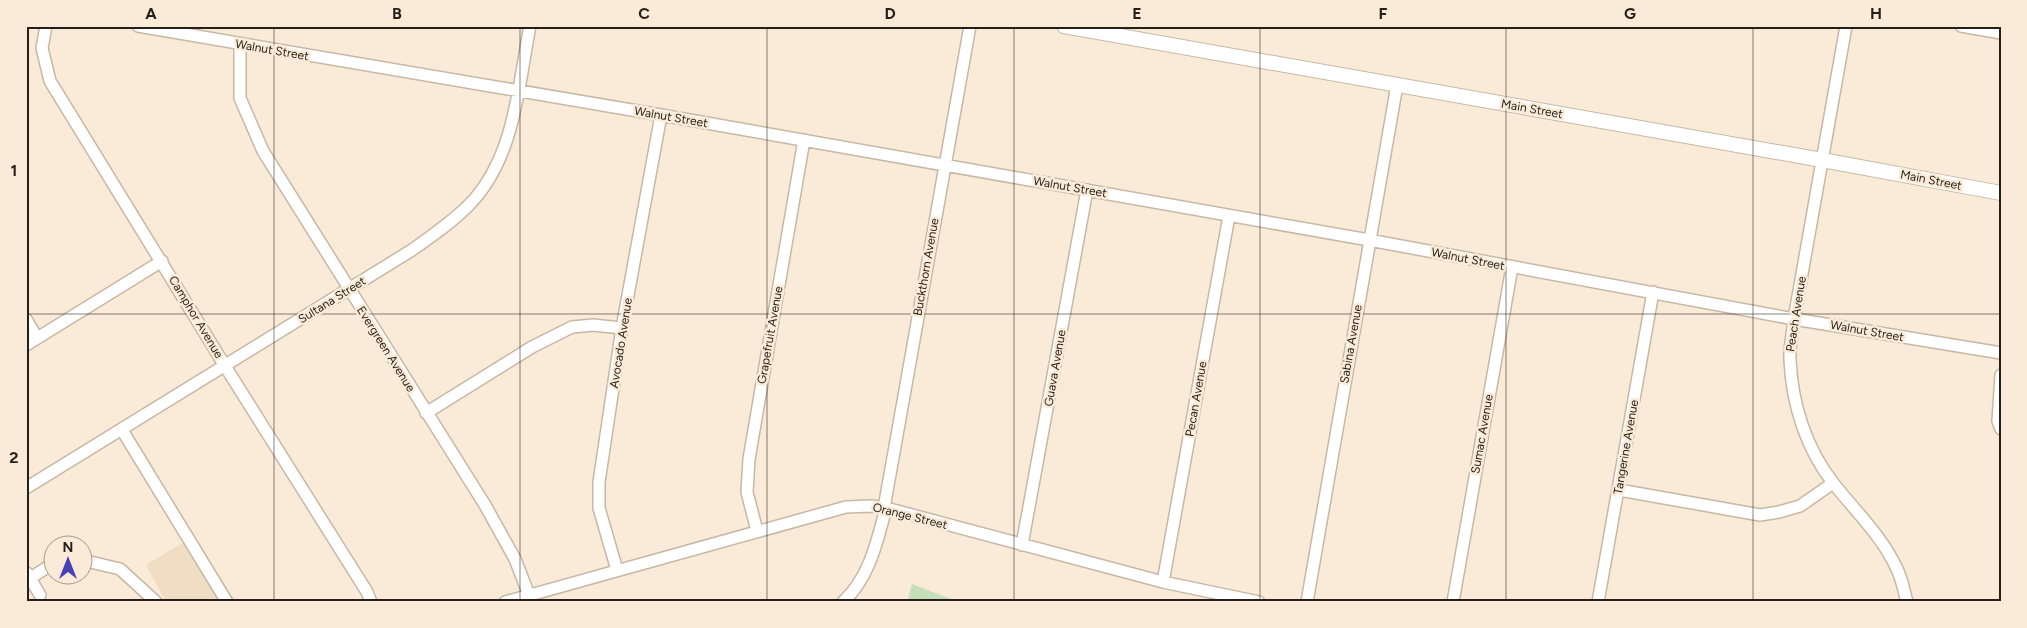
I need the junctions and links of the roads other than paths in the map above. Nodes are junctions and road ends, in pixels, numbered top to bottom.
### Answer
1 (46, 26) edge
2 (138, 26) edge
3 (530, 26) edge
4 (970, 26) edge
5 (1064, 26) edge
6 (1846, 26) edge
7 (1961, 26) edge
8 (1997, 31) edge
9 (240, 44) junction
10 (1397, 86) junction
11 (518, 91) junction
12 (661, 115) junction
13 (804, 140) junction
14 (1822, 160) junction
15 (944, 165) junction
16 (1087, 190) junction
17 (2001, 194) edge
18 (1229, 216) junction
19 (1369, 240) junction
20 (162, 261) junction
21 (1512, 267) junction
22 (349, 290) junction
23 (1652, 292) junction
24 (1794, 319) junction
25 (26, 320) edge
26 (622, 328) junction
27 (38, 338) junction
28 (26, 345) edge
29 (2001, 354) edge
30 (225, 366) junction
31 (2001, 375) edge
32 (426, 413) junction
33 (2001, 429) edge
34 (122, 430) junction
35 (1833, 483) junction
36 (26, 488) edge
37 (1619, 490) junction
38 (885, 508) junction
39 (757, 530) junction
40 (1022, 546) junction
41 (92, 562) edge
42 (42, 570) edge
43 (617, 570) junction
44 (28, 578) edge
45 (1163, 582) junction
46 (40, 595) dead end
47 (529, 595) junction
48 (156, 602) edge
49 (227, 602) edge
50 (370, 602) edge
51 (505, 602) edge
52 (843, 602) edge
53 (1259, 602) edge
54 (1307, 602) edge
55 (1453, 602) edge
56 (1598, 602) edge
57 (1907, 602) edge

1 - 20 street, Camphor Avenue
2 - 9 street, Walnut Street
3 - 11 street, Sultana Street
4 - 15 street, Buckthorn Avenue
5 - 10 main road, Main Street
6 - 14 street, Peach Avenue
7 - 8 street
9 - 11 street, Walnut Street
9 - 22 street, Evergreen Avenue
10 - 14 main road, Main Street
10 - 19 street, Sabina Avenue
11 - 12 street, Walnut Street
11 - 22 street, Sultana Street
12 - 13 street, Walnut Street
12 - 26 street, Avocado Avenue
13 - 15 street, Walnut Street
13 - 39 street, Grapefruit Avenue
14 - 17 main road, Main Street
14 - 24 street, Peach Avenue
15 - 16 street, Walnut Street
15 - 38 street, Buckthorn Avenue
16 - 18 street, Walnut Street
16 - 40 street, Guava Avenue
18 - 19 street, Walnut Street
18 - 45 street, Pecan Avenue
19 - 21 street, Walnut Street
19 - 54 street, Sabina Avenue
20 - 27 street
20 - 30 street, Camphor Avenue
21 - 23 street, Walnut Street
21 - 55 street, Sumac Avenue
22 - 30 street, Sultana Street
22 - 32 street, Evergreen Avenue
23 - 24 street, Walnut Street
23 - 37 street, Tangerine Avenue
24 - 29 street, Walnut Street
24 - 35 street, Peach Avenue
25 - 27 street
26 - 32 street
26 - 43 street, Avocado Avenue
27 - 28 street
30 - 34 street, Sultana Street
30 - 50 street, Camphor Avenue
31 - 33 street
32 - 47 street, Evergreen Avenue
34 - 36 street, Sultana Street
34 - 49 street
35 - 37 street
35 - 57 street, Peach Avenue
37 - 56 street, Tangerine Avenue
38 - 39 street, Orange Street
38 - 40 street, Orange Street
38 - 52 street, Buckthorn Avenue
39 - 43 street, Orange Street
40 - 45 street, Orange Street
41 - 48 street
42 - 44 street
43 - 47 street, Orange Street
44 - 46 street
45 - 53 street, Orange Street
47 - 51 street, Orange Street

